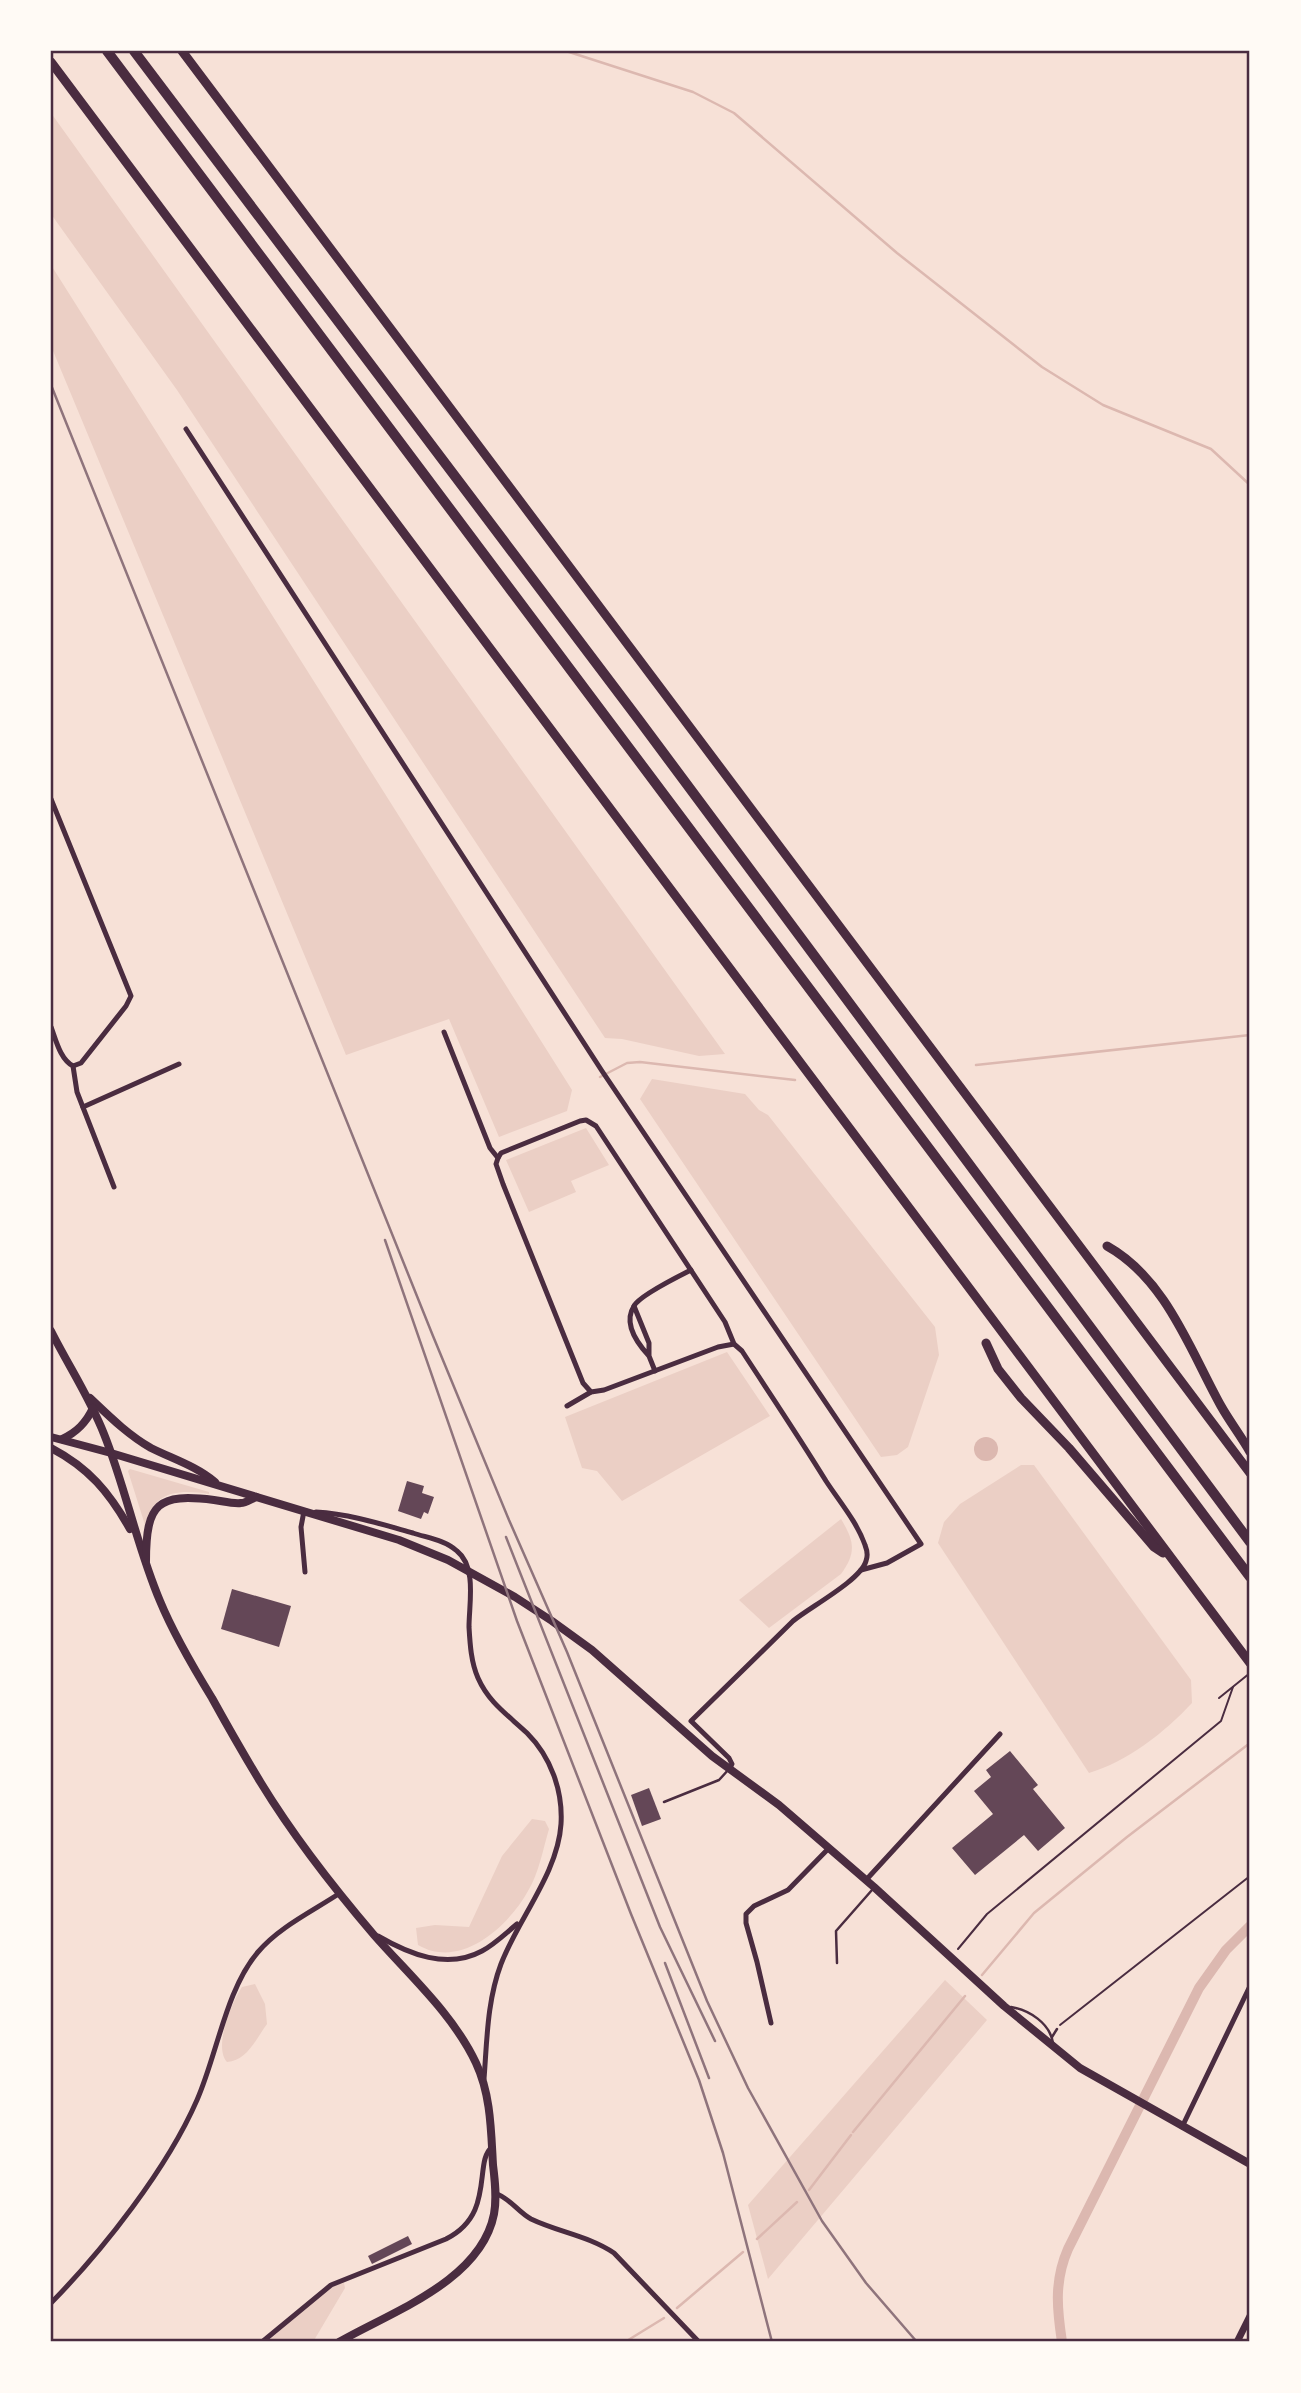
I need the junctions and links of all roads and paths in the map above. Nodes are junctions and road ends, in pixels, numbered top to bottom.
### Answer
1 (107, 51) edge
2 (134, 51) edge
3 (182, 51) edge
4 (51, 62) edge
5 (186, 429) dead end
6 (51, 799) edge
7 (51, 1027) edge
8 (444, 1032) dead end
9 (179, 1064) dead end
10 (73, 1066) junction
11 (83, 1107) junction
12 (498, 1158) junction
13 (114, 1187) dead end
14 (1107, 1246) dead end
15 (691, 1270) junction
16 (634, 1306) junction
17 (51, 1331) edge
18 (986, 1343) dead end
19 (734, 1344) junction
20 (649, 1356) junction
21 (655, 1371) junction
22 (84, 1392) junction
23 (591, 1392) junction
24 (567, 1406) dead end
25 (93, 1408) junction
26 (51, 1437) edge
27 (62, 1439) junction
28 (51, 1448) edge
29 (1250, 1452) edge
30 (111, 1453) junction
31 (1250, 1473) edge
32 (217, 1484) junction
33 (257, 1497) junction
34 (304, 1511) junction
35 (137, 1542) junction
36 (1250, 1542) edge
37 (1170, 1558) junction
38 (146, 1567) junction
39 (861, 1570) junction
40 (305, 1572) dead end
41 (1250, 1577) edge
42 (1250, 1663) edge
43 (1250, 1674) edge
44 (1233, 1687) junction
45 (1219, 1698) dead end
46 (1000, 1734) dead end
47 (730, 1768) junction
48 (664, 1802) dead end
49 (829, 1849) junction
50 (1250, 1876) edge
51 (866, 1880) junction
52 (874, 1887) junction
53 (340, 1893) junction
54 (520, 1922) junction
55 (372, 1933) junction
56 (958, 1949) dead end
57 (837, 1963) dead end
58 (1250, 1986) edge
59 (1004, 2006) junction
60 (771, 2023) dead end
61 (1057, 2029) joint
62 (1052, 2036) junction
63 (1054, 2048) junction
64 (484, 2082) junction
65 (1182, 2127) junction
66 (492, 2147) junction
67 (1250, 2164) edge
68 (495, 2193) junction
69 (51, 2304) edge
70 (1250, 2316) edge
71 (262, 2342) edge
72 (339, 2342) edge
73 (699, 2342) edge
74 (1237, 2342) edge

1 - 41 highway
2 - 36 highway
3 - 31 highway
4 - 37 highway
5 - 39 street
6 - 10 street
7 - 10 street
8 - 12 street
9 - 11 street
10 - 11 street
11 - 13 street
12 - 15 street
12 - 23 street
14 - 29 highway
15 - 16 street
15 - 19 street
16 - 20 street
16 - 20 street
17 - 22 main road
18 - 37 highway
19 - 21 street
19 - 39 street
20 - 21 street
21 - 23 street
22 - 25 main road
22 - 32 main road
23 - 24 street
25 - 27 main road
25 - 30 main road
26 - 27 main road
27 - 30 main road
28 - 35 main road
30 - 32 main road
30 - 35 main road
32 - 33 main road
33 - 34 main road
33 - 38 main road
34 - 40 street
34 - 47 main road
34 - 54 street
35 - 38 main road
37 - 42 highway
38 - 53 main road
39 - 47 street
43 - 44 path
44 - 45 path
44 - 56 path
46 - 51 street
47 - 48 lane
47 - 49 main road
49 - 51 main road
49 - 60 street
50 - 61 path
51 - 52 main road
52 - 57 lane
52 - 59 main road
53 - 55 main road
53 - 69 street
54 - 55 street
54 - 64 street
55 - 64 main road
58 - 65 street
59 - 62 lane
59 - 63 main road
61 - 62 lane
62 - 63 lane
63 - 65 main road
64 - 66 main road
65 - 67 main road
66 - 68 main road
66 - 71 street
68 - 72 main road
68 - 73 street
70 - 74 street

